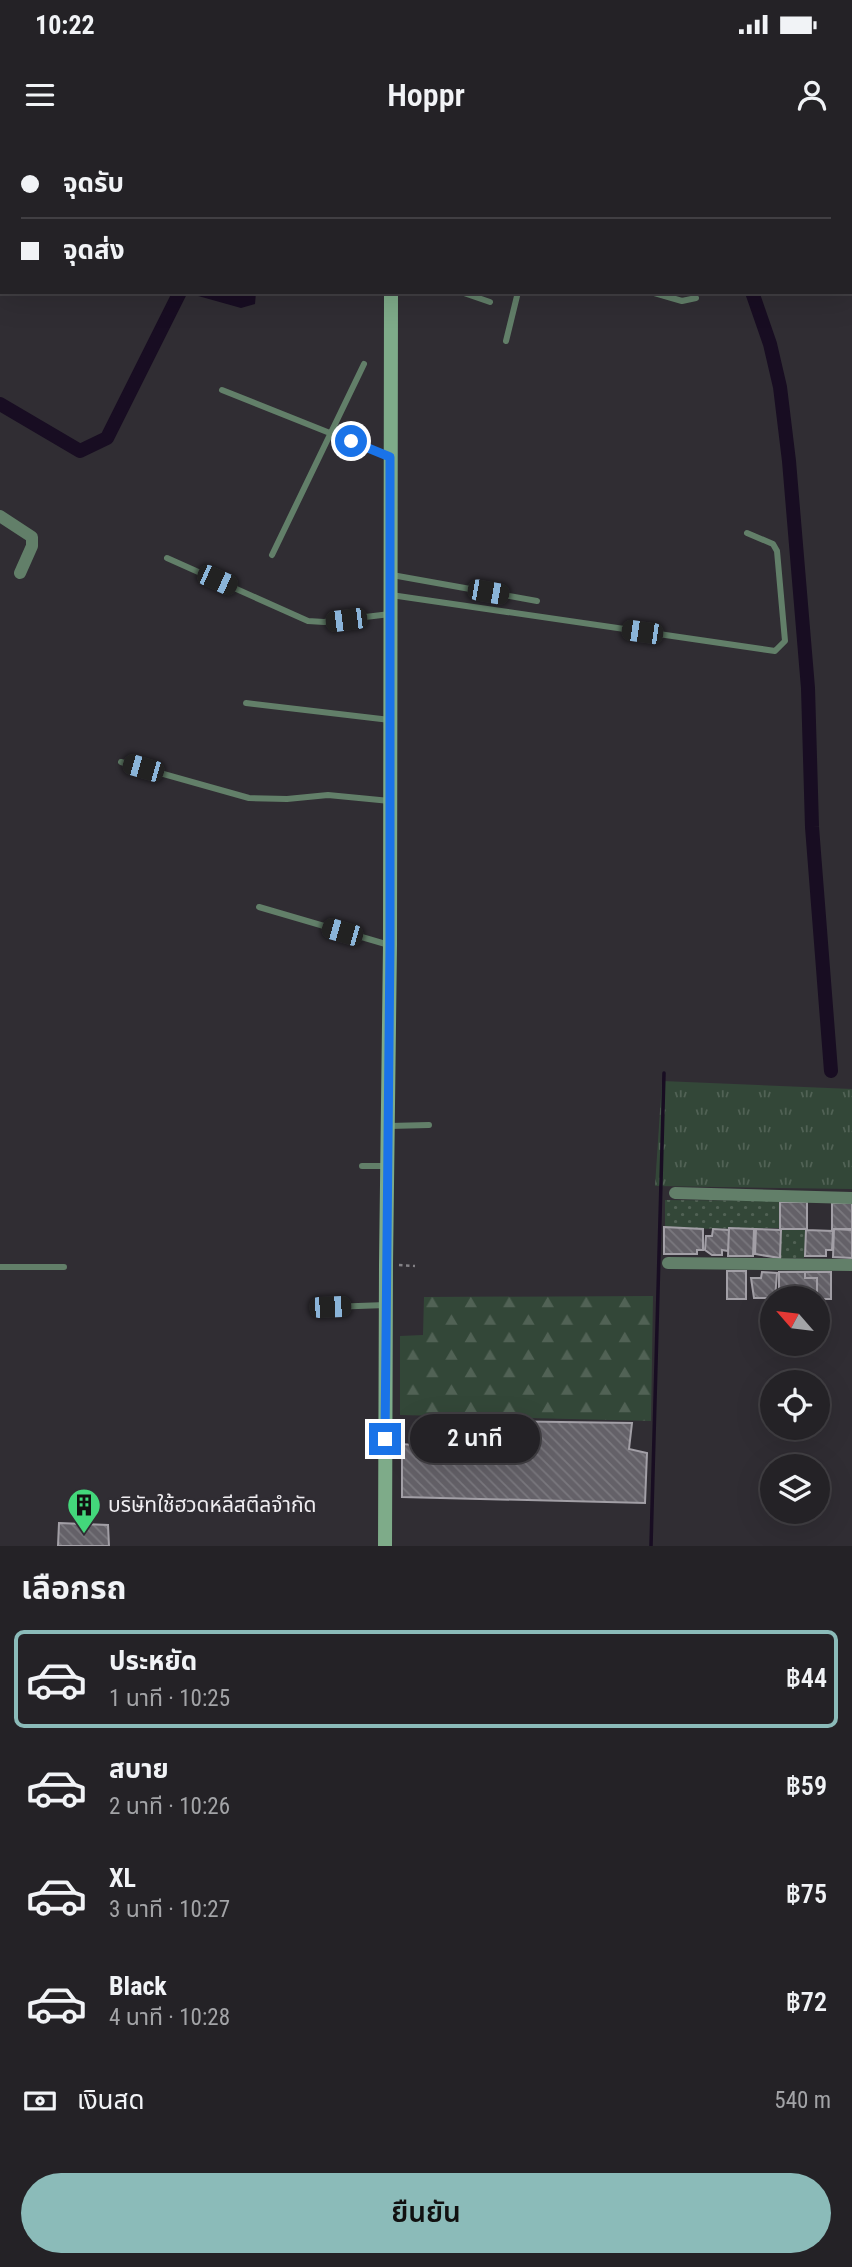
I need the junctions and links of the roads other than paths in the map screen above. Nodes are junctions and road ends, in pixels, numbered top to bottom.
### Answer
1 (391, 294) edge
2 (467, 294) edge
3 (518, 294) edge
4 (658, 294) edge
5 (696, 298) dead end
6 (490, 302) dead end
7 (506, 341) dead end
8 (365, 364) dead end
9 (222, 390) dead end
10 (331, 434) junction
11 (390, 457) junction
12 (0, 516) edge
13 (747, 533) dead end
14 (272, 555) dead end
15 (167, 558) dead end
16 (20, 573) dead end
17 (390, 575) junction
18 (390, 594) junction
19 (537, 601) dead end
20 (390, 614) junction
21 (246, 703) dead end
22 (390, 720) junction
23 (121, 762) dead end
24 (390, 801) junction
25 (259, 907) dead end
26 (390, 945) junction
27 (429, 1125) dead end
28 (389, 1126) junction
29 (362, 1166) dead end
30 (388, 1166) junction
31 (675, 1193) dead end
32 (852, 1198) edge
33 (668, 1262) dead end
34 (852, 1265) edge
35 (0, 1267) edge
36 (64, 1267) dead end
37 (386, 1305) junction
38 (330, 1307) dead end
39 (385, 1546) edge

1 - 11 street
2 - 6 lane
3 - 7 lane
4 - 5 lane
8 - 10 lane
9 - 10 lane
10 - 11 lane
10 - 14 lane
11 - 17 street
12 - 16 street
13 - 18 lane
15 - 20 lane
17 - 18 street
17 - 19 lane
18 - 20 street
20 - 22 street
21 - 22 lane
22 - 24 street
23 - 24 lane
24 - 26 street
25 - 26 lane
26 - 28 street
27 - 28 lane
28 - 30 street
29 - 30 lane
30 - 37 street
31 - 32 street
33 - 34 street
35 - 36 lane
37 - 38 lane
37 - 39 street

